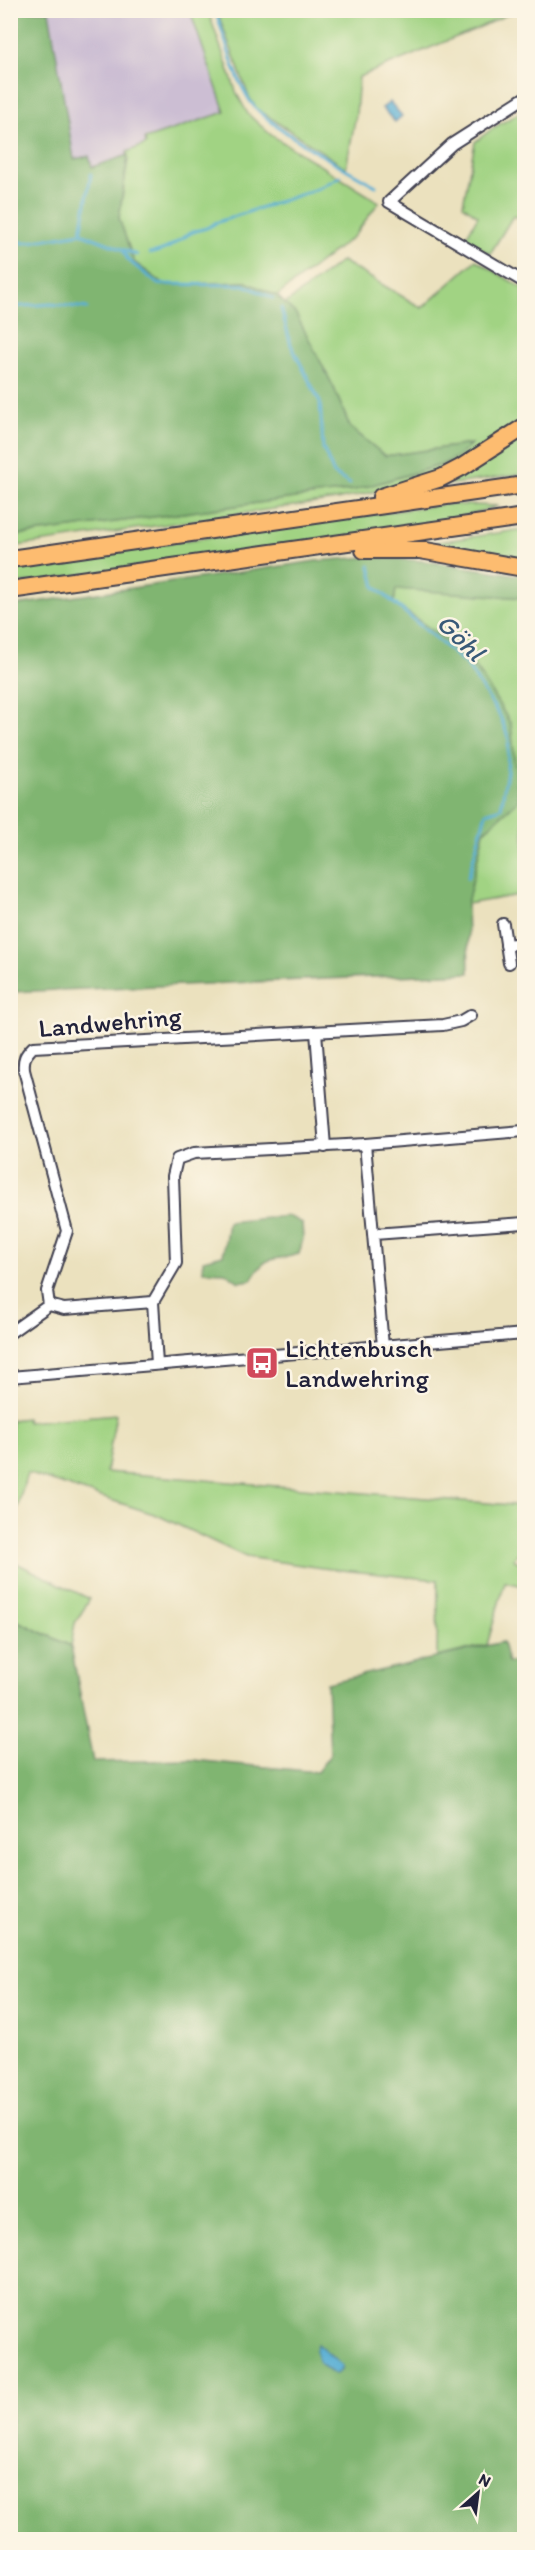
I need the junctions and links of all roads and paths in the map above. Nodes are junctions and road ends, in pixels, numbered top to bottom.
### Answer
1 (525, 98) edge
2 (525, 282) edge
3 (525, 427) edge
4 (525, 485) edge
5 (357, 509) junction
6 (525, 517) edge
7 (325, 546) junction
8 (10, 558) edge
9 (525, 568) edge
10 (10, 590) edge
11 (503, 924) dead end
12 (525, 943) edge
13 (506, 945) junction
14 (509, 963) dead end
15 (471, 1015) dead end
16 (316, 1032) junction
17 (525, 1131) edge
18 (365, 1144) junction
19 (325, 1147) junction
20 (525, 1223) edge
21 (374, 1234) junction
22 (153, 1302) junction
23 (48, 1305) junction
24 (11, 1332) edge
25 (525, 1334) edge
26 (383, 1346) junction
27 (157, 1364) junction
28 (10, 1377) edge

1 - 2 street
3 - 5 highway
4 - 5 highway
5 - 8 highway
6 - 7 highway
7 - 9 highway
7 - 10 highway
11 - 13 street
12 - 13 street
13 - 14 street
15 - 16 street, Landwehring
16 - 19 street
16 - 23 street, Landwehring
17 - 18 street
18 - 19 street
18 - 21 street
19 - 22 street
20 - 21 street
21 - 26 street
22 - 23 street
22 - 27 street
23 - 24 street
25 - 26 street
26 - 27 street
27 - 28 street

